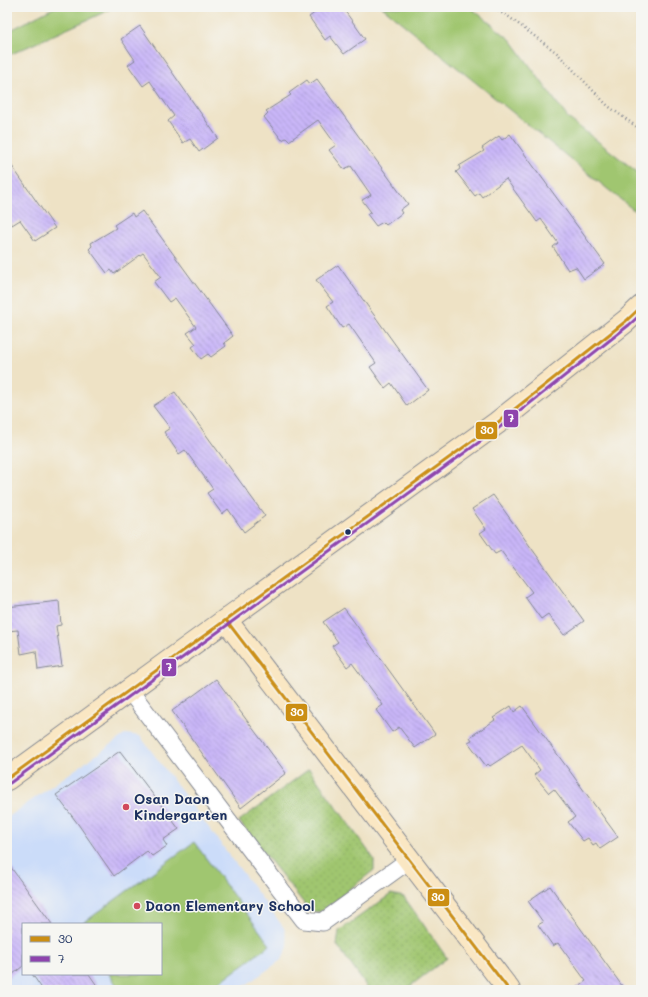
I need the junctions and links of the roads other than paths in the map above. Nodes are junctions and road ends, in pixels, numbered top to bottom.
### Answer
1 (641, 307) edge
2 (641, 326) edge
3 (570, 366) junction
4 (226, 620) junction
5 (129, 690) junction
6 (7, 779) edge
7 (409, 860) junction
8 (509, 990) edge

1 - 3 street
2 - 3 street
3 - 4 street
4 - 5 street
4 - 7 street
5 - 6 street
5 - 7 street
7 - 8 street

